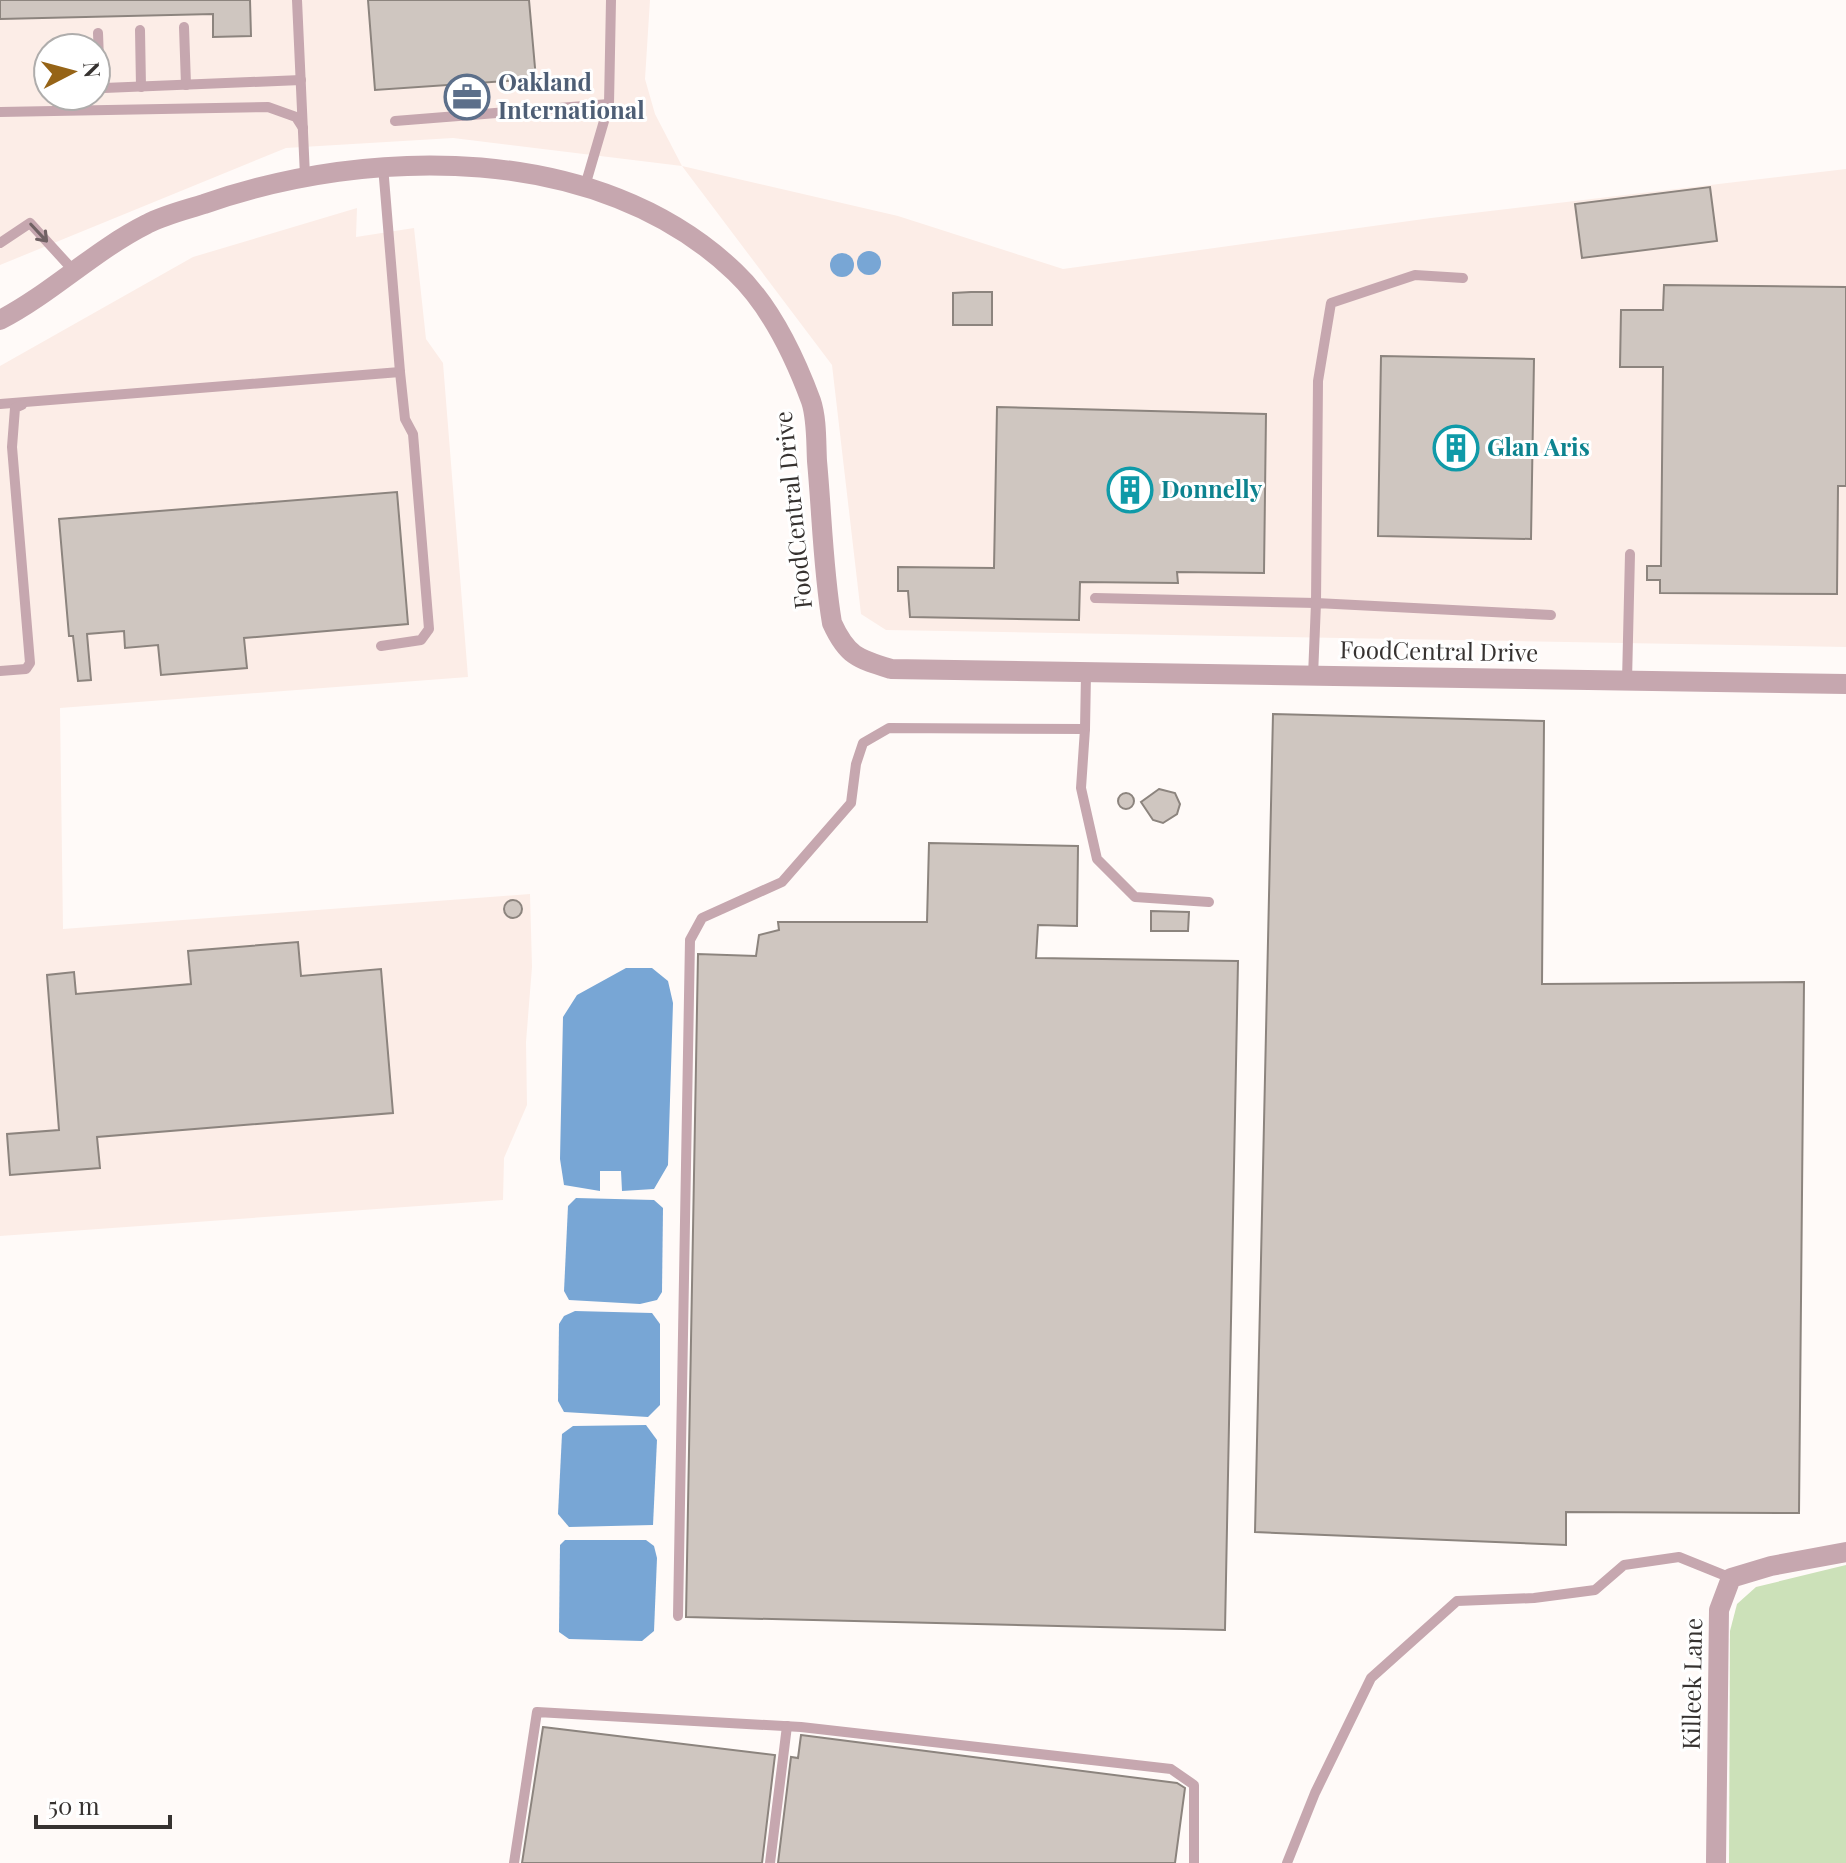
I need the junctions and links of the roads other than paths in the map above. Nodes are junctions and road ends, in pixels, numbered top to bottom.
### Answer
1 (297, 0) edge
2 (611, 0) edge
3 (184, 27) dead end
4 (140, 30) dead end
5 (301, 80) junction
6 (186, 85) junction
7 (112, 86) edge
8 (141, 87) junction
9 (609, 104) junction
10 (0, 112) edge
11 (395, 121) dead end
12 (303, 128) junction
13 (383, 166) junction
14 (305, 176) junction
15 (585, 186) junction
16 (0, 243) edge
17 (73, 270) junction
18 (1463, 278) dead end
19 (0, 320) edge
20 (400, 372) junction
21 (28, 403) junction
22 (0, 404) edge
23 (1630, 554) dead end
24 (1095, 598) dead end
25 (1316, 603) junction
26 (1551, 615) dead end
27 (381, 646) dead end
28 (0, 671) edge
29 (1086, 673) junction
30 (1313, 676) junction
31 (1627, 681) junction
32 (1846, 684) edge
33 (1085, 729) junction
34 (1209, 902) dead end
35 (1846, 1552) edge
36 (1731, 1578) junction
37 (678, 1616) dead end
38 (787, 1726) junction
39 (514, 1863) edge
40 (770, 1863) edge
41 (1194, 1863) edge
42 (1287, 1863) edge
43 (1716, 1863) edge

1 - 5 lane
2 - 9 lane
3 - 6 lane
4 - 8 lane
5 - 6 lane
5 - 12 lane
6 - 8 lane
7 - 8 lane
9 - 11 lane
9 - 15 lane
10 - 12 lane
12 - 14 lane
13 - 14 street, FoodCentral Drive
13 - 15 street, FoodCentral Drive
13 - 20 lane
14 - 17 street, FoodCentral Drive
15 - 29 street, FoodCentral Drive
16 -> 17 lane
17 - 19 street, FoodCentral Drive
18 - 25 lane
20 - 21 lane
20 - 27 lane
21 - 22 lane
21 - 28 lane
23 - 31 lane
24 - 25 lane
25 - 26 lane
25 - 30 lane
29 - 30 street, FoodCentral Drive
29 - 33 lane
30 - 31 street, FoodCentral Drive
31 - 32 street, FoodCentral Drive
33 - 34 lane
33 - 37 lane
35 - 36 street
36 - 42 lane
36 - 43 street, Killeek Lane
38 - 39 lane
38 - 40 lane
38 - 41 lane

